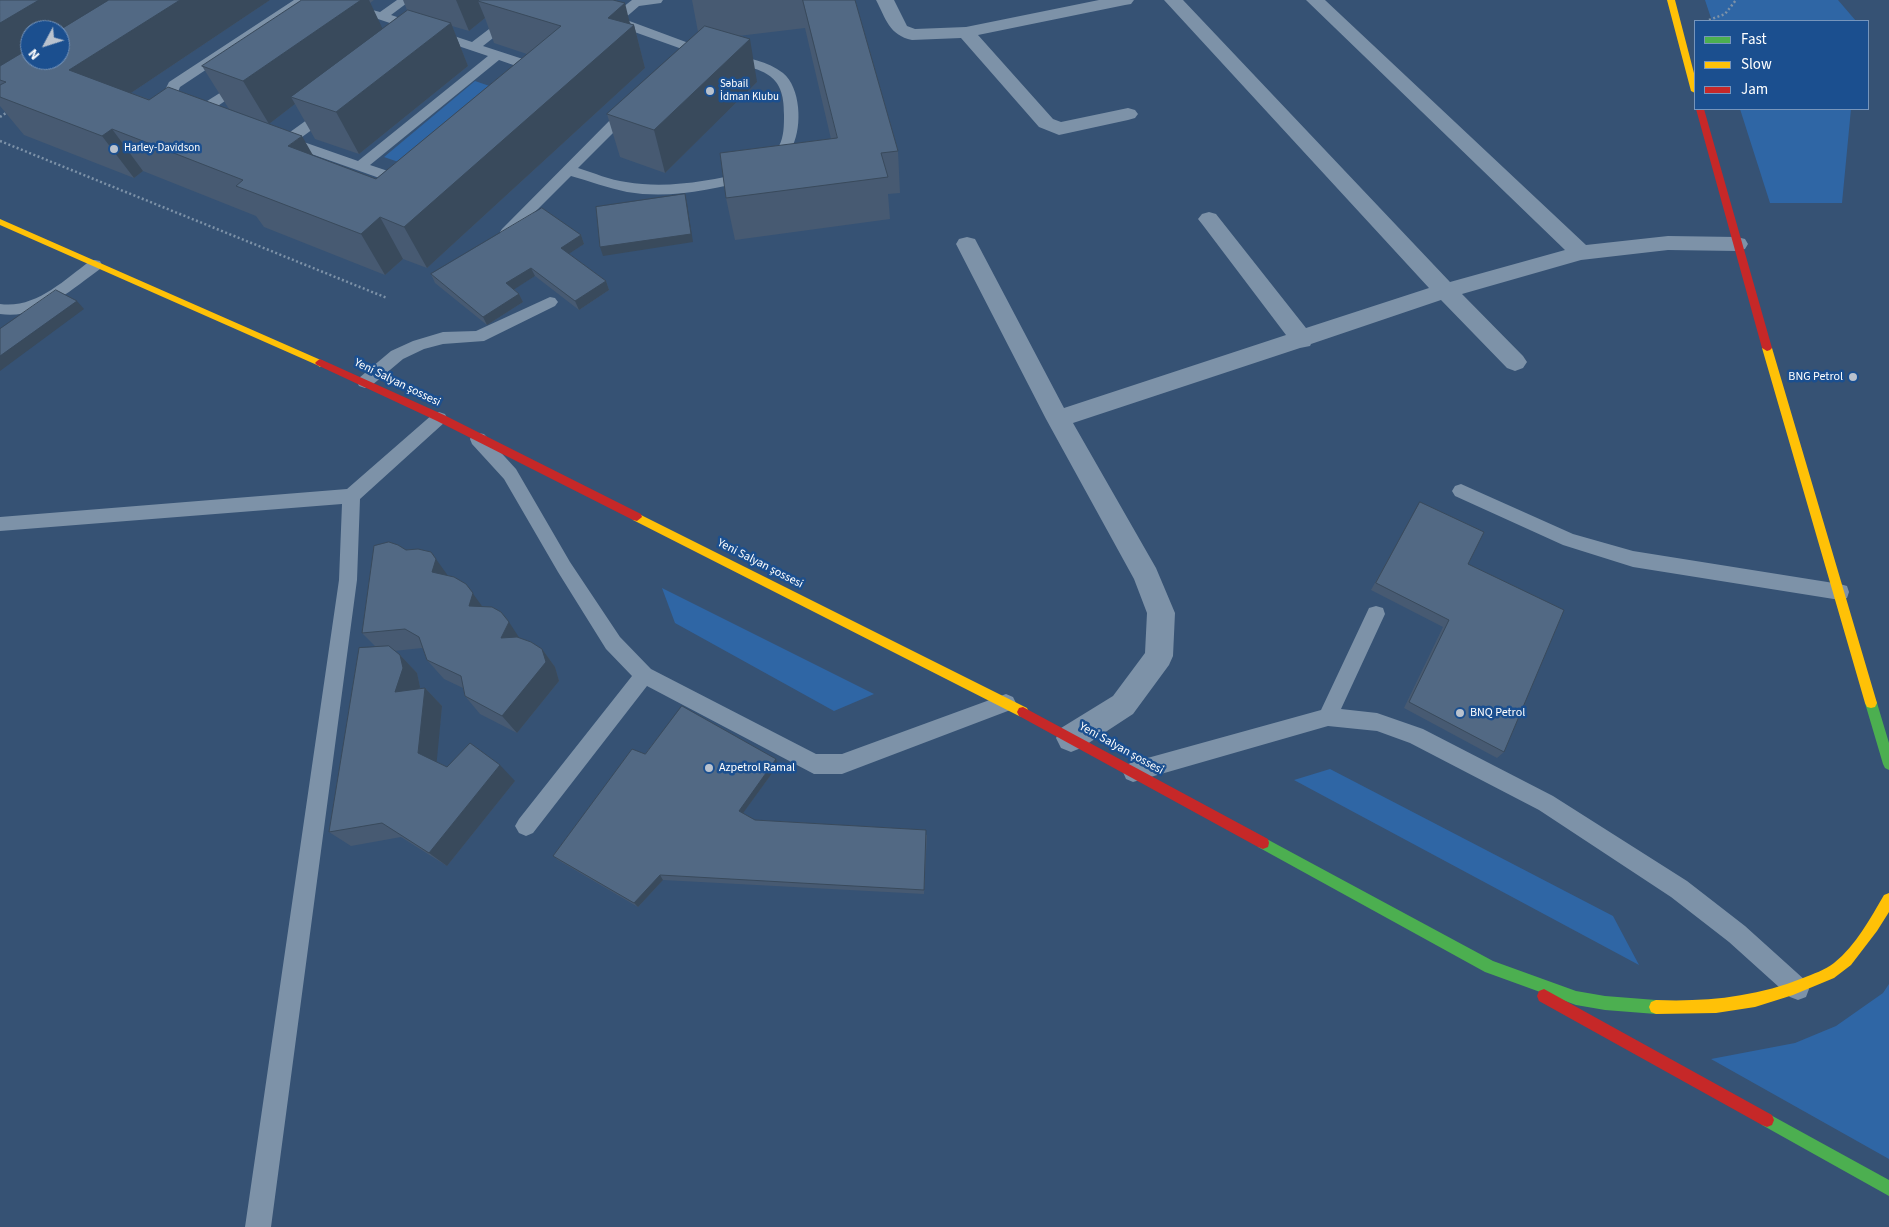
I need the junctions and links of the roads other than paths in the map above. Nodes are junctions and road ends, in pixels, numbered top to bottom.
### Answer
1 (312, 0) edge
2 (321, 0) edge
3 (405, 0) edge
4 (535, 0) edge
5 (657, 0) edge
6 (885, 0) edge
7 (1125, 0) edge
8 (1173, 0) edge
9 (1315, 0) edge
10 (1671, 0) edge
11 (634, 2) edge
12 (352, 7) junction
13 (597, 15) edge
14 (382, 16) junction
15 (336, 18) edge
16 (615, 20) junction
17 (966, 32) junction
18 (473, 48) junction
19 (690, 48) junction
20 (497, 56) junction
21 (670, 69) edge
22 (249, 78) edge
23 (527, 87) edge
24 (1694, 87) edge
25 (636, 102) edge
26 (336, 105) edge
27 (1700, 110) edge
28 (202, 111) junction
29 (1128, 114) dead end
30 (219, 117) edge
31 (271, 135) edge
32 (288, 141) junction
33 (360, 166) junction
34 (568, 170) junction
35 (418, 172) edge
36 (1209, 219) dead end
37 (0, 222) edge
38 (507, 232) edge
39 (966, 244) dead end
40 (1737, 244) junction
41 (1581, 253) junction
42 (95, 265) junction
43 (1445, 292) junction
44 (550, 302) dead end
45 (0, 309) edge
46 (1302, 340) junction
47 (1515, 362) dead end
48 (365, 382) junction
49 (439, 418) junction
50 (1058, 418) junction
51 (476, 436) junction
52 (1461, 491) dead end
53 (351, 496) junction
54 (0, 524) edge
55 (1840, 592) junction
56 (1376, 614) dead end
57 (644, 675) junction
58 (1006, 703) junction
59 (1328, 717) junction
60 (1071, 738) junction
61 (1889, 764) edge
62 (1133, 772) junction
63 (526, 826) dead end
64 (1889, 900) edge
65 (1490, 967) junction
66 (1798, 989) junction
67 (1889, 1188) edge
68 (258, 1227) edge

1 - 28 lane
2 - 12 lane
3 - 14 lane
4 - 18 lane
5 - 11 lane
6 - 17 street
7 - 17 street
8 - 43 street
9 - 41 street
10 - 24 main road
11 - 16 lane
12 - 14 lane
12 - 15 lane
13 - 16 lane
14 - 18 lane
16 - 19 lane
17 - 29 street
18 - 20 lane
19 - 21 lane
19 - 34 lane
20 - 23 lane
20 - 33 lane
22 - 28 lane
25 - 34 lane
26 - 32 lane
27 - 40 main road
28 - 30 lane
31 - 32 lane
32 - 33 lane
33 - 35 lane
34 - 38 lane
36 - 46 street
37 - 42 main road, Yeni Salyan şossesi
39 - 50 street
40 - 41 street
40 - 55 main road
41 - 43 street
42 - 45 lane
42 - 48 main road, Yeni Salyan şossesi
43 - 46 street
43 - 47 street
44 - 48 lane
46 - 50 street
48 - 49 main road, Yeni Salyan şossesi
49 - 51 main road, Yeni Salyan şossesi
49 - 53 lane
50 - 60 street
51 - 57 lane
51 - 58 main road, Yeni Salyan şossesi
52 - 55 lane
53 - 54 lane
53 - 68 lane
55 - 61 main road
56 - 59 lane
57 - 58 lane
57 - 63 lane
58 - 60 main road, Yeni Salyan şossesi
59 - 62 lane
59 - 66 lane
60 - 62 main road, Yeni Salyan şossesi
62 - 65 main road, Yeni Salyan şossesi
64 - 66 main road
65 - 66 main road
65 - 67 main road

